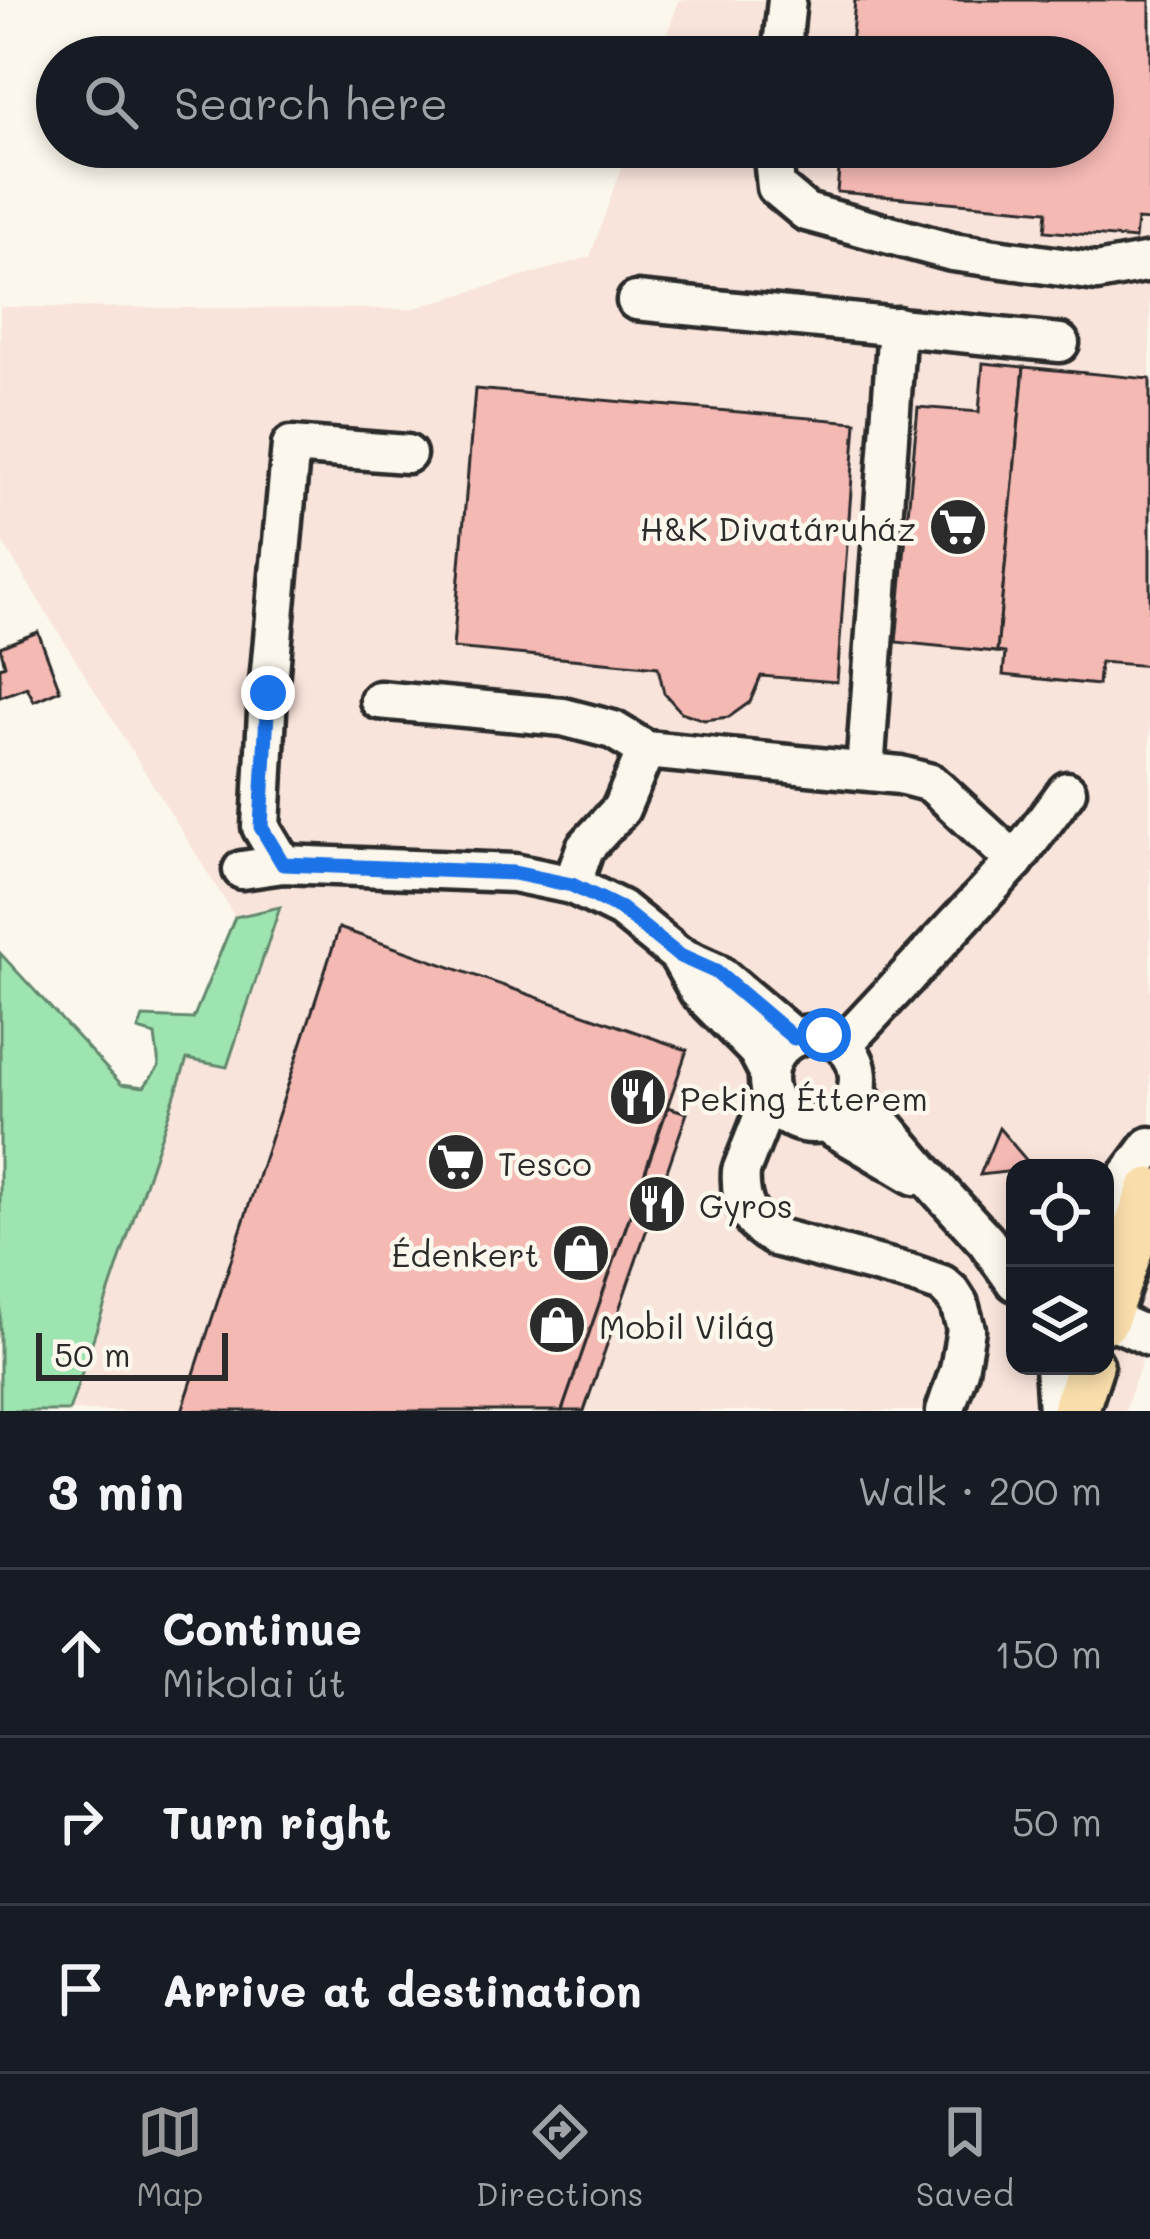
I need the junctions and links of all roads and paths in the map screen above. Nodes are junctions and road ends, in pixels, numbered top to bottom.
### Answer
1 (787, 0) edge
2 (783, 36) edge
3 (774, 168) edge
4 (1150, 262) edge
5 (636, 301) dead end
6 (897, 326) junction
7 (1060, 343) dead end
8 (407, 454) dead end
9 (379, 700) dead end
10 (646, 750) junction
11 (865, 771) junction
12 (1067, 791) dead end
13 (1015, 861) junction
14 (283, 864) junction
15 (242, 869) dead end
16 (572, 885) junction
17 (678, 955) junction
18 (794, 1038) junction
19 (843, 1045) junction
20 (769, 1083) junction
21 (856, 1093) junction
22 (817, 1124) junction
23 (1150, 1146) edge
24 (746, 1160) junction
25 (939, 1190) junction
26 (1150, 1191) edge
27 (1114, 1194) edge
28 (1005, 1246) edge
29 (1114, 1293) edge
30 (1114, 1322) edge
31 (1150, 1337) edge
32 (1055, 1375) edge
33 (1087, 1375) edge
34 (945, 1411) edge
35 (1057, 1411) edge
36 (1075, 1411) edge

1 - 2 street
3 - 4 street
5 - 6 street
6 - 7 street
6 - 11 street
8 - 14 street
9 - 10 street
10 - 11 street
10 - 16 street
11 - 13 street
12 - 13 street
13 - 19 street
14 - 15 street
14 - 16 street
16 - 17 street
17 - 18 street
17 - 20 street
18 - 19 street
18 - 20 street
19 - 21 street
20 - 22 street
20 - 24 street
21 - 22 street
21 - 25 street
22 - 24 street
22 - 25 street
23 - 27 street
24 - 34 street
25 - 28 street
26 - 29 main road
30 - 31 street
32 - 35 street
33 - 36 main road

